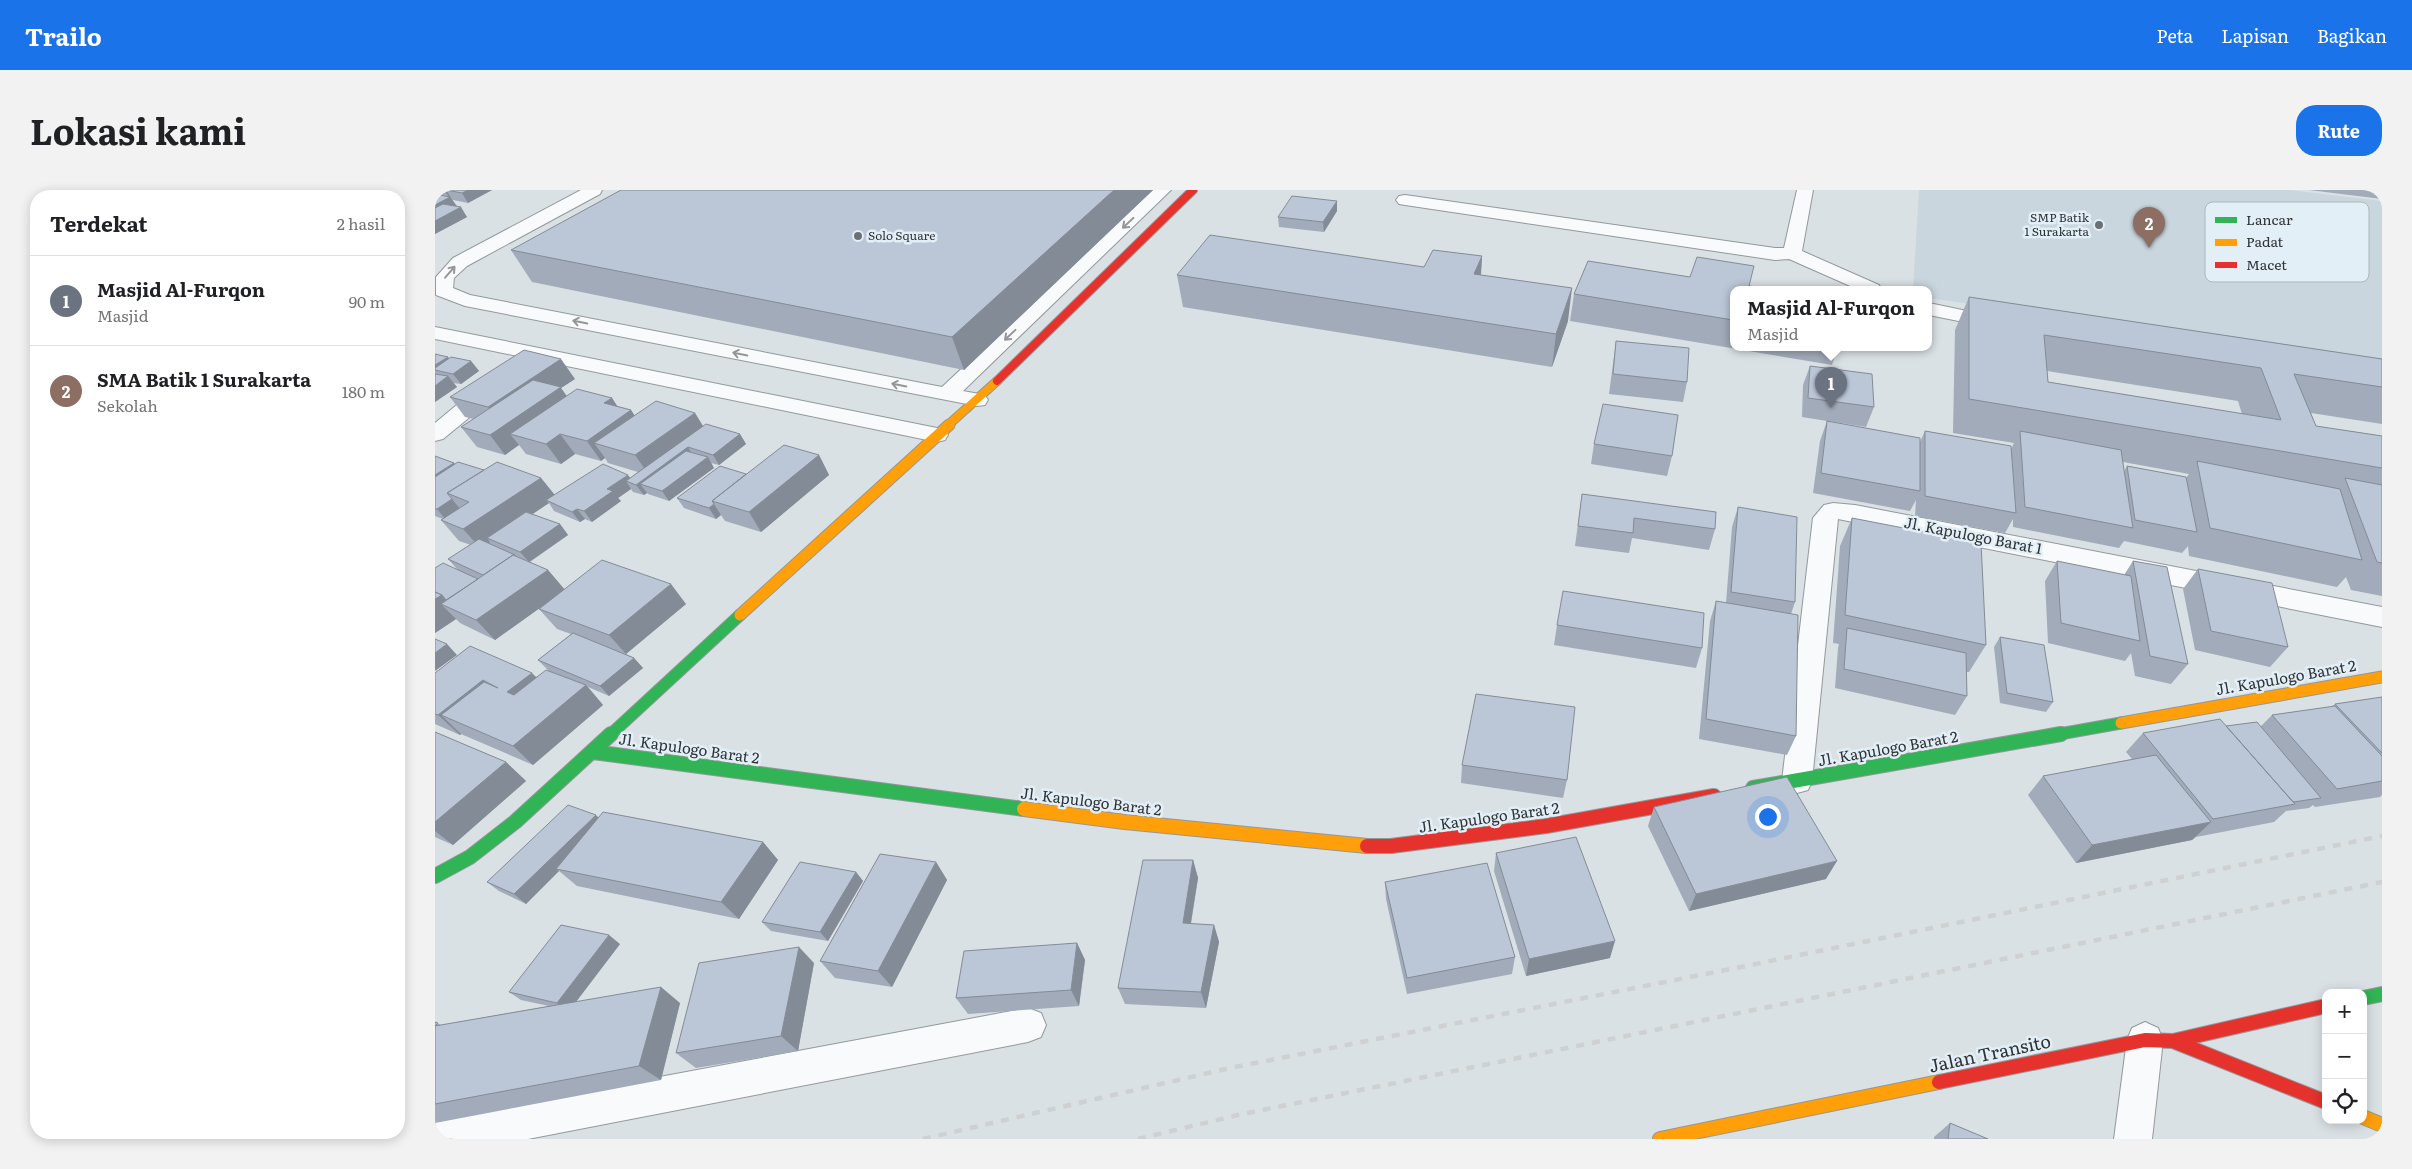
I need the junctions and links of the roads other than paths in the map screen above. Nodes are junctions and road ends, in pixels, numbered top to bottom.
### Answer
1 (594, 190) edge
2 (1163, 190) edge
3 (1193, 190) edge
4 (1805, 190) edge
5 (1405, 200) dead end
6 (1791, 253) junction
7 (1865, 286) edge
8 (1932, 310) edge
9 (2021, 326) edge
10 (435, 333) edge
11 (534, 353) junction
12 (947, 394) junction
13 (977, 400) junction
14 (435, 434) edge
15 (937, 435) junction
16 (2382, 617) edge
17 (2382, 676) edge
18 (593, 752) junction
19 (1797, 780) junction
20 (435, 876) edge
21 (2382, 994) edge
22 (2367, 997) edge
23 (2322, 1007) edge
24 (1029, 1025) dead end
25 (2159, 1040) junction
26 (2322, 1101) edge
27 (2367, 1119) edge
28 (2382, 1125) edge
29 (435, 1138) edge
30 (1660, 1139) edge
31 (2133, 1139) edge

12 -> 1 street
2 -> 12 street
3 - 13 street
4 - 6 street
5 - 6 street
6 - 7 street
8 - 9 street
10 - 11 street
11 - 14 street
11 - 15 street
12 - 13 street
13 - 15 street
15 - 18 street
16 - 19 street, Jl. Kapulogo Barat 1
17 - 19 street, Jl. Kapulogo Barat 2
18 - 19 street, Jl. Kapulogo Barat 2
18 - 20 street
21 - 22 street
23 - 25 street, Jalan Transito
24 - 29 street
25 - 26 street
25 - 30 street, Jalan Transito
25 - 31 street
27 - 28 street

